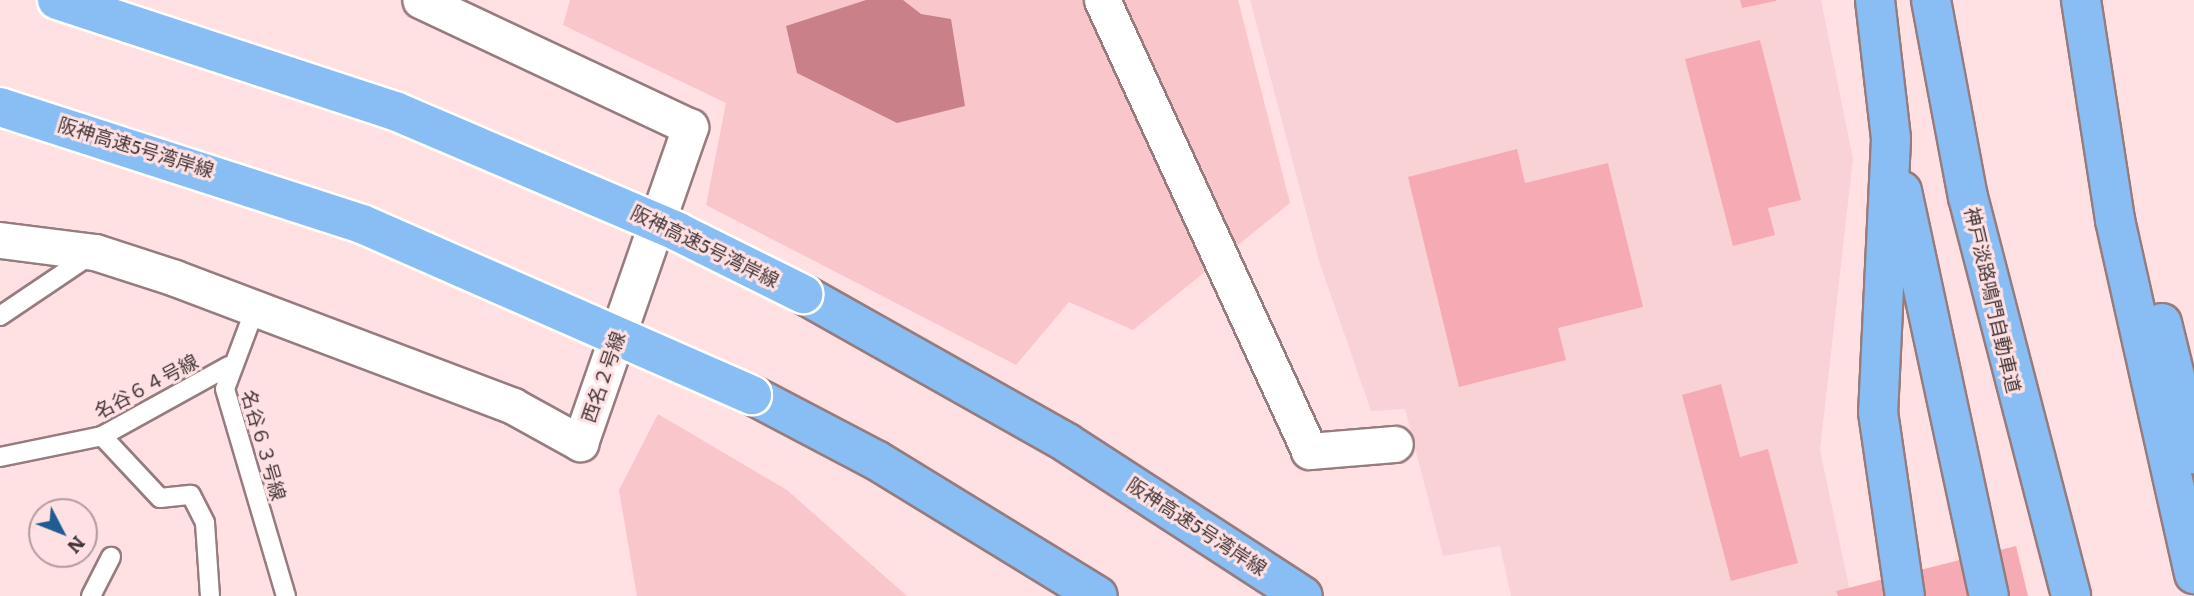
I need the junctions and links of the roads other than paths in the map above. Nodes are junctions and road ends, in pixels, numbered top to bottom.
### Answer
1 (57, 0) edge
2 (1102, 0) edge
3 (1875, 0) edge
4 (1931, 0) edge
5 (2081, 0) edge
6 (2088, 0) edge
7 (437, 2) edge
8 (0, 107) edge
9 (1891, 139) junction
10 (0, 240) edge
11 (95, 252) junction
12 (255, 309) junction
13 (0, 316) edge
14 (229, 366) junction
15 (102, 436) junction
16 (1395, 444) dead end
17 (2194, 454) edge
18 (0, 457) edge
19 (111, 557) dead end
20 (2194, 574) edge
21 (91, 596) edge
22 (210, 596) edge
23 (286, 596) edge
24 (1098, 596) edge
25 (1303, 596) edge
26 (1905, 596) edge
27 (1989, 596) edge
28 (2071, 596) edge

1 - 25 highway, 阪神高速5号湾岸線, bridge
2 - 16 street
3 - 9 highway
4 - 28 highway, 神戸淡路鳴門自動車道
5 - 20 highway
6 - 17 highway
7 - 12 street, 西名２号線
8 - 24 highway, 阪神高速5号湾岸線, bridge
9 - 26 highway
9 - 27 highway
10 - 11 street, 西名２号線
11 - 12 street, 西名２号線
11 - 13 lane
12 - 14 lane, 名谷６３号線
14 - 15 lane, 名谷６４号線
14 - 23 lane, 名谷６３号線
15 - 18 lane, 名谷６４号線
15 - 22 lane
19 - 21 lane

